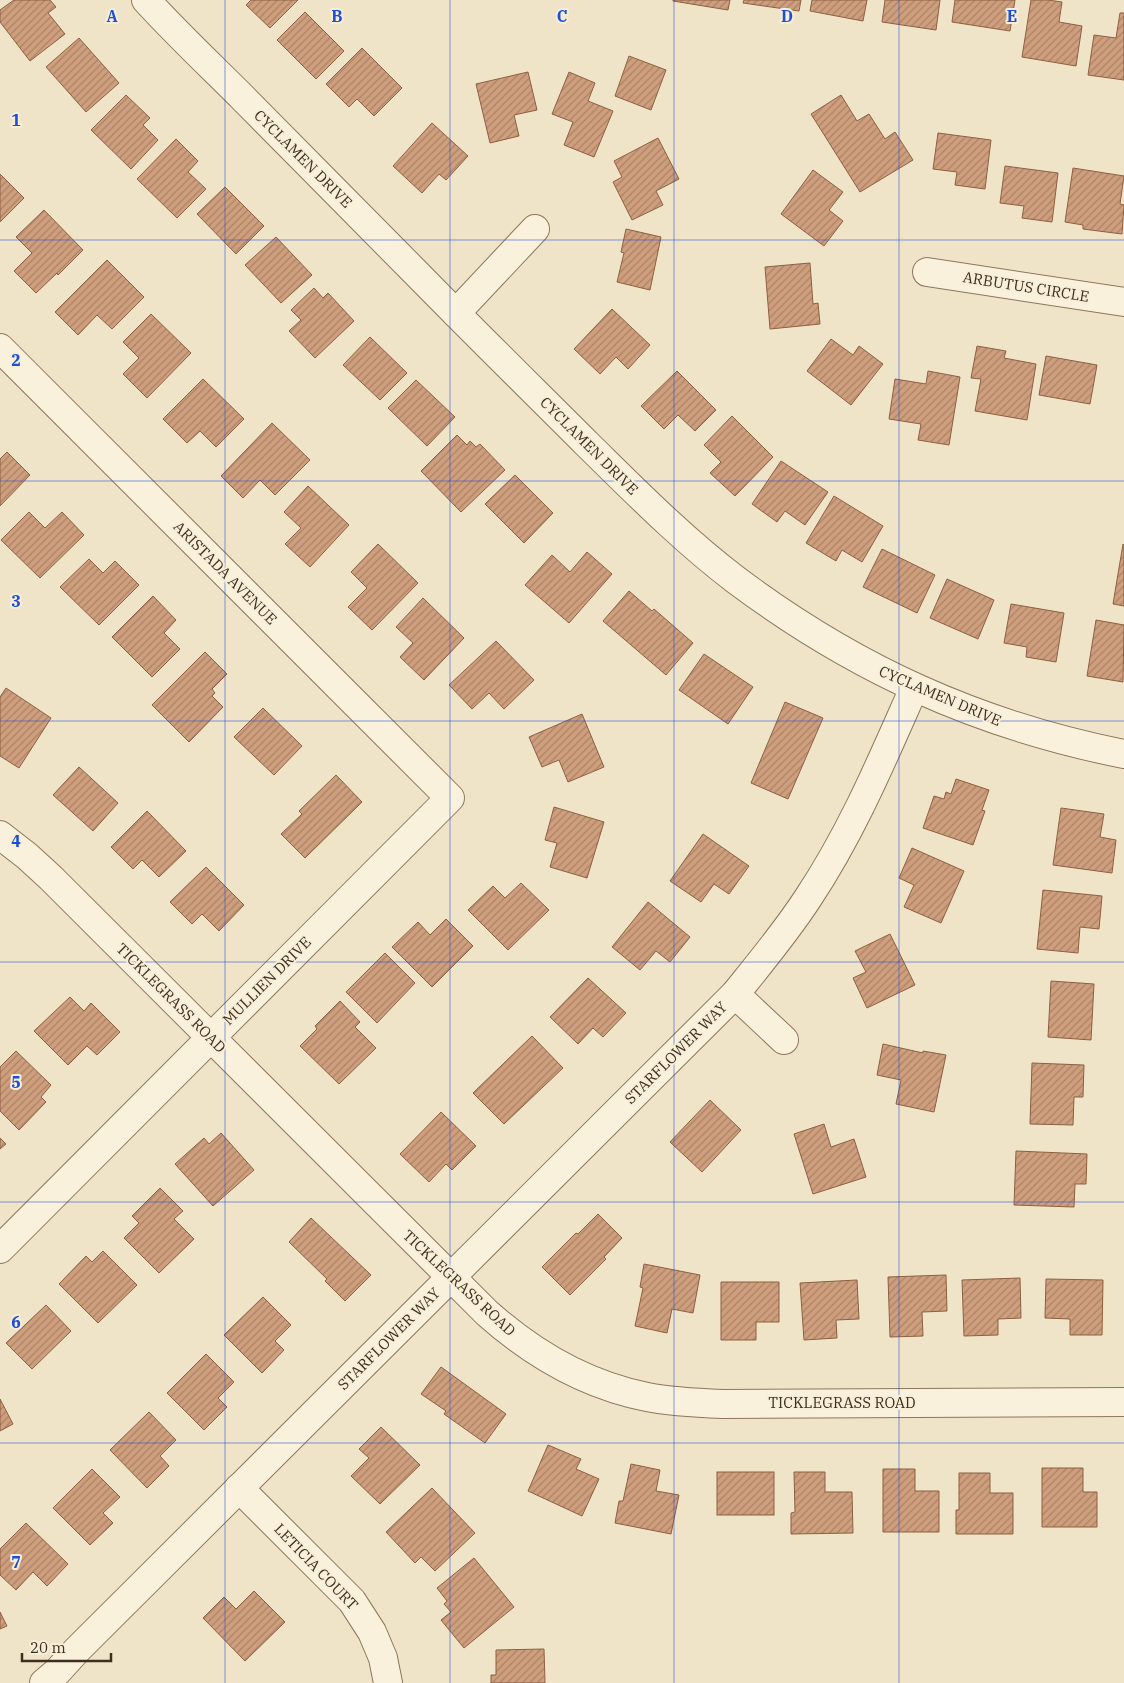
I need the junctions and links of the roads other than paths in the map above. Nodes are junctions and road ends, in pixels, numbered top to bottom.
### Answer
1 (146, 0) edge
2 (535, 229) dead end
3 (927, 272) dead end
4 (1124, 302) edge
5 (456, 313) junction
6 (0, 348) edge
7 (914, 688) junction
8 (1124, 754) edge
9 (450, 798) joint
10 (0, 835) edge
11 (735, 994) junction
12 (210, 1038) junction
13 (784, 1040) dead end
14 (0, 1248) edge
15 (450, 1278) junction
16 (1124, 1402) edge
17 (239, 1488) junction
18 (44, 1683) edge
19 (388, 1683) edge

1 - 5 street, CYCLAMEN DRIVE
2 - 5 street
3 - 4 street, ARBUTUS CIRCLE
5 - 7 street, CYCLAMEN DRIVE
6 - 9 street, ARISTADA AVENUE
7 - 8 street, CYCLAMEN DRIVE
7 - 11 street, STARFLOWER WAY
9 - 12 street, MULLIEN DRIVE
10 - 12 street, TICKLEGRASS ROAD
11 - 13 street, STARFLOWER WAY
11 - 15 street, STARFLOWER WAY
12 - 14 street, MULLIEN DRIVE
12 - 15 street, TICKLEGRASS ROAD
15 - 16 street, TICKLEGRASS ROAD
15 - 17 street, STARFLOWER WAY
17 - 18 street, STARFLOWER WAY
17 - 19 street, LETICIA COURT

